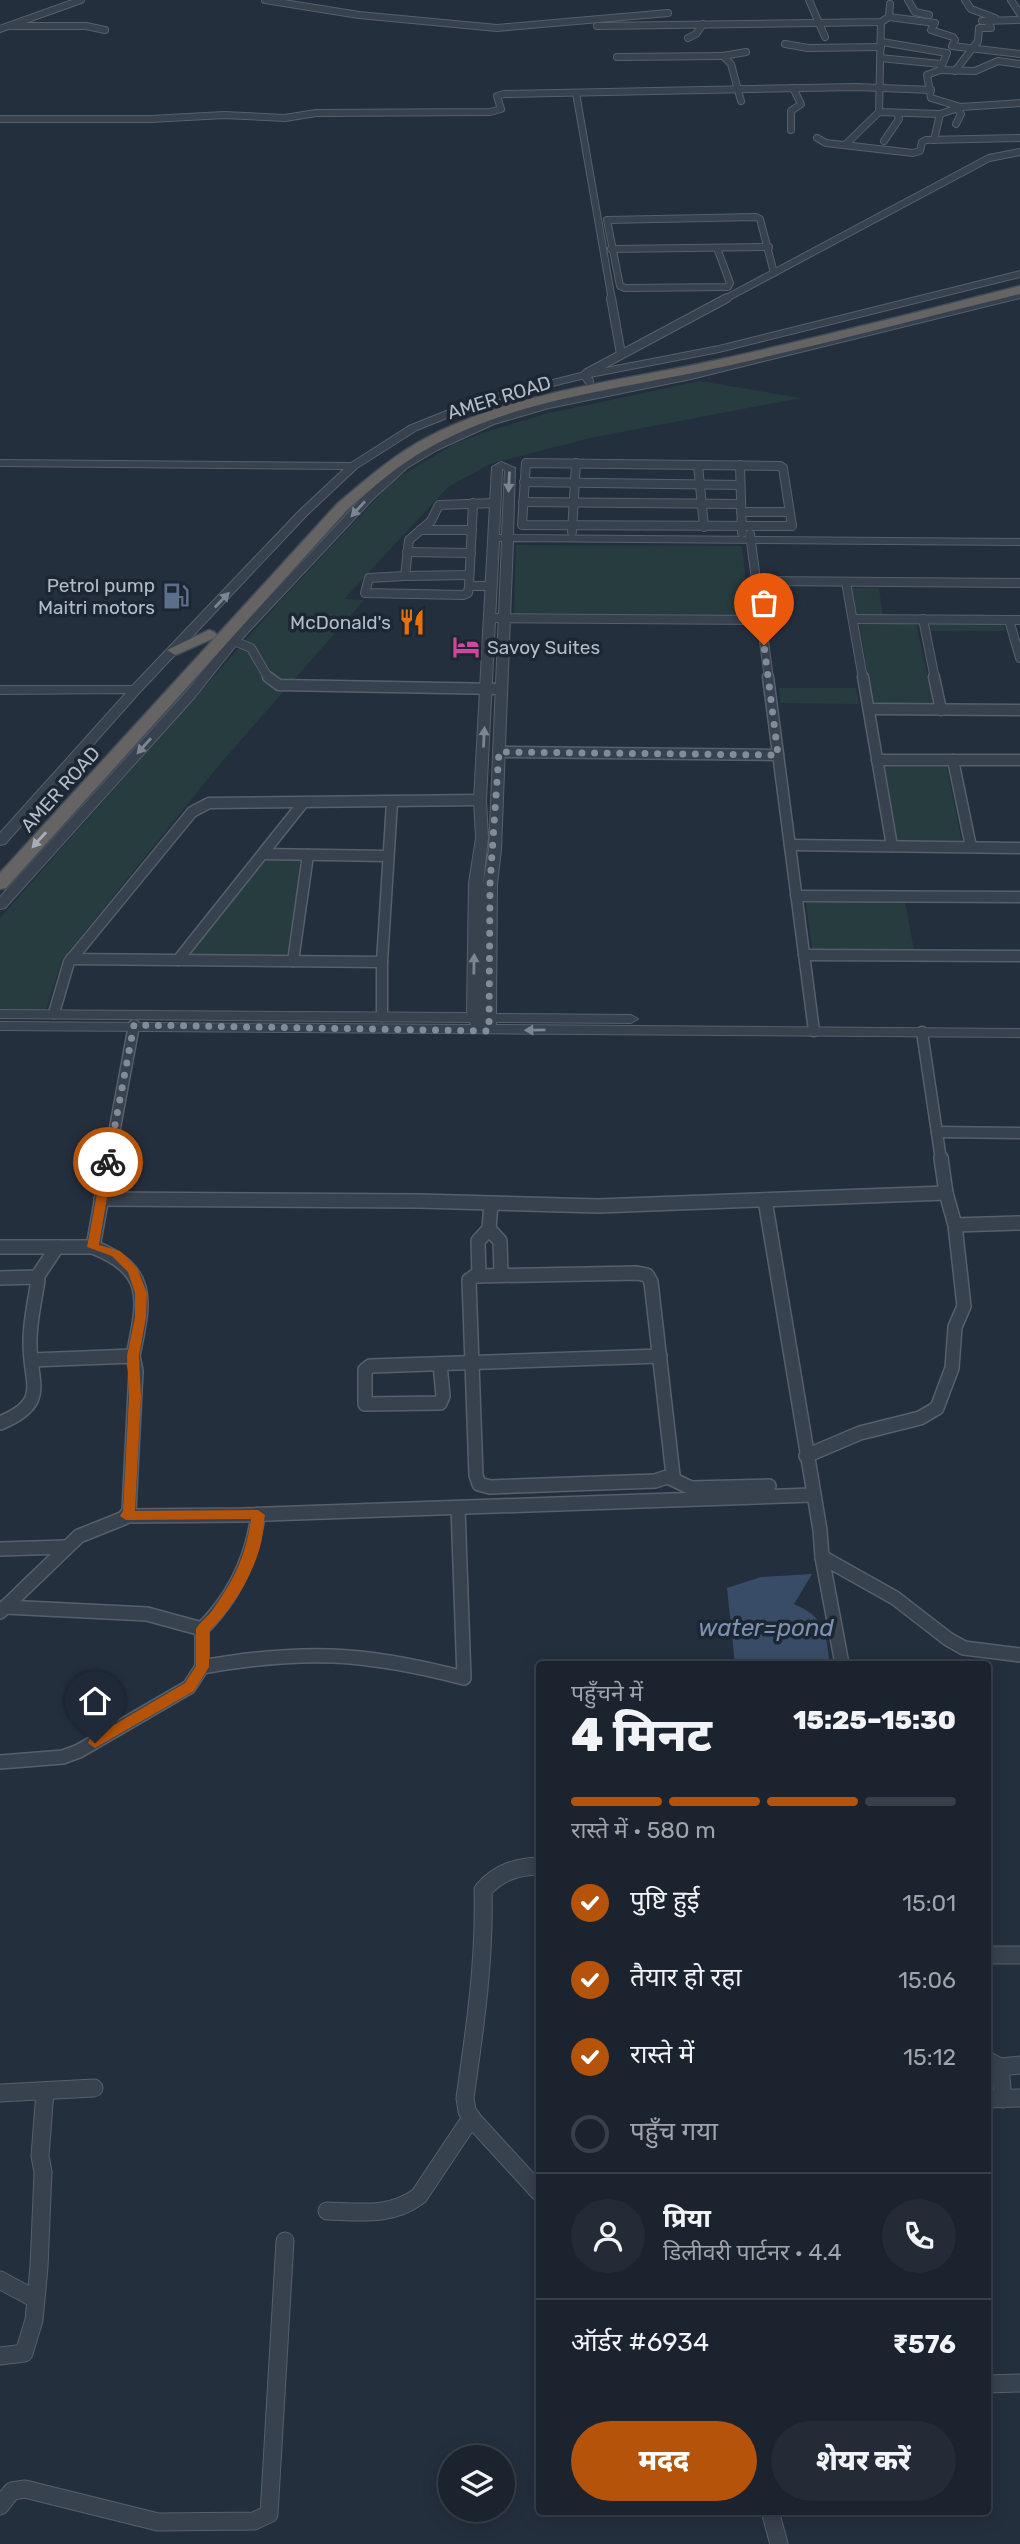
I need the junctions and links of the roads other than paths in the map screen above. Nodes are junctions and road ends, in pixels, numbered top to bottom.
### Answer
1 (81, 0) edge
2 (266, 0) edge
3 (809, 0) edge
4 (908, 0) edge
5 (965, 0) edge
6 (1011, 0) edge
7 (890, 4) dead end
8 (668, 13) dead end
9 (889, 17) junction
10 (1019, 19) edge
11 (975, 21) dead end
12 (987, 21) junction
13 (998, 21) junction
14 (881, 22) junction
15 (936, 23) junction
16 (704, 24) junction
17 (743, 24) junction
18 (821, 24) junction
19 (554, 25) junction
20 (12, 26) junction
21 (0, 29) edge
22 (105, 30) dead end
23 (745, 33) dead end
24 (825, 37) dead end
25 (688, 38) dead end
26 (785, 44) dead end
27 (881, 44) junction
28 (952, 46) junction
29 (974, 48) junction
30 (746, 52) dead end
31 (947, 53) junction
32 (1020, 54) edge
33 (723, 56) junction
34 (617, 57) dead end
35 (880, 58) junction
36 (1020, 64) edge
37 (941, 67) junction
38 (955, 71) junction
39 (793, 88) junction
40 (881, 88) junction
41 (930, 90) junction
42 (738, 91) junction
43 (576, 93) junction
44 (741, 101) dead end
45 (1020, 103) edge
46 (960, 108) junction
47 (879, 112) junction
48 (897, 113) junction
49 (940, 114) junction
50 (0, 119) edge
51 (956, 124) dead end
52 (791, 130) dead end
53 (817, 138) dead end
54 (1020, 138) edge
55 (981, 139) junction
56 (934, 140) junction
57 (884, 141) dead end
58 (846, 144) junction
59 (1020, 152) edge
60 (989, 158) junction
61 (769, 247) junction
62 (717, 248) junction
63 (611, 249) junction
64 (774, 274) junction
65 (1020, 274) edge
66 (1020, 280) edge
67 (965, 291) junction
68 (1020, 293) edge
69 (623, 365) junction
70 (673, 377) junction
71 (587, 378) junction
72 (0, 463) edge
73 (576, 463) junction
74 (622, 464) junction
75 (663, 465) junction
76 (740, 465) junction
77 (698, 466) junction
78 (349, 469) junction
79 (0, 471) edge
80 (524, 482) junction
81 (575, 483) junction
82 (622, 483) junction
83 (665, 484) junction
84 (699, 484) junction
85 (740, 485) junction
86 (523, 502) junction
87 (473, 503) junction
88 (495, 503) junction
89 (575, 503) junction
90 (625, 503) junction
91 (663, 503) junction
92 (701, 504) junction
93 (741, 508) junction
94 (789, 512) junction
95 (627, 526) junction
96 (666, 526) junction
97 (704, 527) junction
98 (572, 529) junction
99 (420, 530) junction
100 (472, 530) junction
101 (746, 533) junction
102 (499, 535) junction
103 (1020, 536) edge
104 (1020, 542) edge
105 (407, 552) junction
106 (471, 552) junction
107 (469, 575) junction
108 (405, 576) junction
109 (426, 576) junction
110 (756, 581) junction
111 (846, 582) junction
112 (1020, 583) edge
113 (469, 586) junction
114 (491, 586) junction
115 (425, 596) junction
116 (497, 618) junction
117 (853, 619) junction
118 (923, 619) junction
119 (761, 620) junction
120 (1009, 620) junction
121 (1020, 620) edge
122 (209, 635) junction
123 (234, 641) junction
124 (175, 650) junction
125 (1020, 658) edge
126 (200, 661) junction
127 (487, 688) junction
128 (501, 689) junction
129 (135, 690) junction
130 (0, 691) edge
131 (190, 695) junction
132 (869, 709) junction
133 (941, 710) junction
134 (1020, 710) edge
135 (499, 752) junction
136 (778, 755) junction
137 (877, 760) junction
138 (953, 760) junction
139 (1020, 760) edge
140 (480, 800) junction
141 (392, 802) junction
142 (303, 803) junction
143 (0, 841) edge
144 (790, 845) junction
145 (892, 846) junction
146 (971, 847) junction
147 (1020, 848) edge
148 (263, 854) junction
149 (307, 855) junction
150 (387, 856) junction
151 (0, 864) edge
152 (0, 884) edge
153 (796, 896) junction
154 (1020, 897) edge
155 (0, 905) edge
156 (804, 955) junction
157 (1020, 956) edge
158 (71, 959) junction
159 (178, 960) junction
160 (293, 961) junction
161 (382, 962) junction
162 (54, 1013) junction
163 (0, 1014) edge
164 (382, 1016) junction
165 (1020, 1023) edge
166 (483, 1024) junction
167 (134, 1025) junction
168 (0, 1026) edge
169 (813, 1026) junction
170 (922, 1032) junction
171 (1020, 1033) edge
172 (937, 1132) junction
173 (1020, 1133) edge
174 (946, 1194) junction
175 (101, 1199) junction
176 (765, 1200) junction
177 (491, 1204) junction
178 (1020, 1223) edge
179 (955, 1225) junction
180 (489, 1229) junction
181 (0, 1247) edge
182 (57, 1247) junction
183 (93, 1247) junction
184 (501, 1275) junction
185 (479, 1276) junction
186 (37, 1277) junction
187 (0, 1278) edge
188 (133, 1356) junction
189 (660, 1356) junction
190 (32, 1360) junction
191 (473, 1363) junction
192 (440, 1364) junction
193 (0, 1423) edge
194 (806, 1456) junction
195 (670, 1478) junction
196 (769, 1486) dead end
197 (812, 1494) junction
198 (458, 1508) junction
199 (258, 1515) junction
200 (126, 1516) junction
201 (66, 1546) junction
202 (0, 1549) edge
203 (822, 1557) junction
204 (4, 1606) edge
205 (202, 1629) junction
206 (1020, 1655) edge
207 (841, 1661) edge
208 (202, 1667) junction
209 (0, 1762) edge
210 (536, 1866) edge
211 (991, 1955) edge
212 (1020, 1955) edge
213 (993, 2064) edge
214 (1020, 2065) edge
215 (94, 2088) dead end
216 (45, 2091) junction
217 (0, 2093) edge
218 (1003, 2099) edge
219 (471, 2118) junction
220 (536, 2189) edge
221 (327, 2211) dead end
222 (285, 2241) dead end
223 (0, 2280) edge
224 (36, 2299) junction
225 (0, 2356) edge
226 (1020, 2383) edge
227 (991, 2384) edge
228 (0, 2506) edge
229 (772, 2515) edge
230 (779, 2544) edge

1 - 20 street
2 - 19 street
3 - 18 street
4 - 15 street
5 - 13 street
6 - 10 street
7 - 9 street
8 - 19 street
9 - 14 street
9 - 15 street
10 - 13 street
11 - 12 street
12 - 13 street
12 - 29 street
14 - 18 street
14 - 27 street
15 - 28 street
16 - 17 street
16 - 19 street
16 - 25 street
17 - 18 street
17 - 23 street
18 - 24 street
20 - 21 street
20 - 22 street
26 - 27 street
27 - 31 street
27 - 35 street
28 - 29 street
28 - 31 street
29 - 32 street
29 - 38 street
30 - 33 street
31 - 37 street
33 - 34 street
33 - 42 street
35 - 37 street
35 - 40 street
36 - 38 street
37 - 38 street
37 - 41 street
39 - 40 street
39 - 42 street
39 - 52 street
40 - 41 street
40 - 47 street
41 - 46 street
42 - 43 street
42 - 44 street
43 - 50 street
43 - 69 street
45 - 46 street
46 - 49 street
46 - 51 street
47 - 48 street
47 - 58 street
48 - 49 street
48 - 57 street
49 - 56 street
53 - 58 street
54 - 55 street
55 - 56 street
55 - 60 street
56 - 58 street
59 - 60 street
60 - 64 street
61 - 62 street
61 - 63 street
61 - 64 street
62 - 63 street
62 - 63 street
64 - 69 street
65 - 67 street
66 - 67 highway, AMER ROAD
67 - 69 highway, AMER ROAD
68 - 70 highway, AMER ROAD
69 - 71 highway, AMER ROAD
70 -> 123 street
70 - 126 highway, AMER ROAD
71 - 78 street
71 - 122 highway, AMER ROAD
72 - 78 street
73 - 74 street
73 - 80 street
73 - 81 street
74 - 75 street
74 - 82 street
75 - 77 street
75 - 83 street
76 - 77 street
76 - 85 street
76 - 94 street
77 - 84 street
78 - 79 street
124 -> 78 street
80 - 81 street
80 - 86 street
81 - 82 street
81 - 89 street
82 - 83 street
83 - 84 street
84 - 85 street
84 - 92 street
85 - 93 street
86 - 89 street
86 - 98 street
87 - 88 street
87 - 99 street
87 - 100 street
88 - 102 street
88 -> 102 street
89 - 90 street
89 - 98 street
90 - 91 street
90 - 95 street
91 - 92 street
91 - 96 street
92 - 93 street
92 - 97 street
93 - 94 street
93 - 101 street
94 - 101 street
95 - 96 street
95 - 98 street
96 - 97 street
97 - 101 street
98 - 101 street
98 - 102 street
99 - 100 street
99 - 105 street
100 - 106 street
101 - 102 street
101 - 103 street
101 - 104 street
101 - 110 street
102 - 114 street
102 - 116 street
105 - 106 street
105 - 108 street
106 - 107 street
107 - 109 street
107 - 113 street
108 - 109 street
108 - 115 street
109 - 115 street
110 - 111 street
110 - 119 street
111 - 112 street
111 - 117 street
113 - 114 street
113 - 115 street
114 - 116 street
116 - 119 street
116 - 127 street
116 - 128 street
117 - 118 street
117 - 132 street
118 - 120 street
118 - 133 street
119 - 136 street
120 - 121 street
120 - 125 street
122 - 124 highway
122 - 151 highway, AMER ROAD
123 - 127 street
123 - 131 street
124 - 129 street
126 - 131 highway
126 -> 152 highway, AMER ROAD
127 - 128 street
140 -> 127 street
128 - 135 street
129 - 130 street
129 - 143 street
131 -> 155 street
132 - 133 street
132 - 137 street
133 - 134 street
135 - 136 street
135 - 166 street
136 - 144 street
137 - 138 street
137 - 145 street
138 - 139 street
138 - 146 street
140 - 141 street
166 -> 140 street
141 - 142 street
141 - 150 street
142 - 148 street
142 - 158 street
144 - 145 street
144 - 153 street
145 - 146 street
146 - 147 street
148 - 149 street
148 - 159 street
149 - 150 street
149 - 160 street
150 - 161 street
153 - 154 street
153 - 156 street
156 - 157 street
156 - 169 street
158 - 159 street
158 - 162 street
159 - 160 street
160 - 161 street
161 - 164 street
162 - 163 street
162 - 164 street
164 - 166 street
165 - 169 street
166 - 167 street
166 - 169 street
167 - 168 street
167 - 175 street
169 - 170 street
170 - 171 street
170 - 172 street
172 - 173 street
172 - 174 street
174 - 176 street
174 - 179 street
175 - 177 street
175 - 183 street
176 - 177 street
176 - 194 street
177 - 180 street
178 - 179 street
179 - 194 street
180 - 184 street
180 - 185 street
181 - 182 street
182 - 183 street
182 - 186 street
183 - 188 street
184 - 185 street
184 - 189 street
185 - 191 street
186 - 187 street
186 - 190 street
188 - 190 street
188 - 200 street
189 - 191 street
189 - 195 street
190 - 193 street
191 - 192 street
191 - 195 street
192 - 192 street
194 - 197 street
195 - 196 street
197 - 198 street
197 - 203 street
198 - 199 street
198 - 208 street
199 - 200 street
199 - 205 street
200 - 201 street
201 - 202 street
201 - 204 street
203 - 206 street
203 - 207 street
204 - 205 street
205 - 208 street
208 - 209 street
210 - 219 street
211 - 212 street
213 - 214 street
213 - 218 street
215 - 216 street
216 - 217 street
216 - 224 street
219 - 220 street
219 - 221 street
222 - 228 street
223 - 224 street
224 - 225 street
226 - 227 street
229 - 230 street

